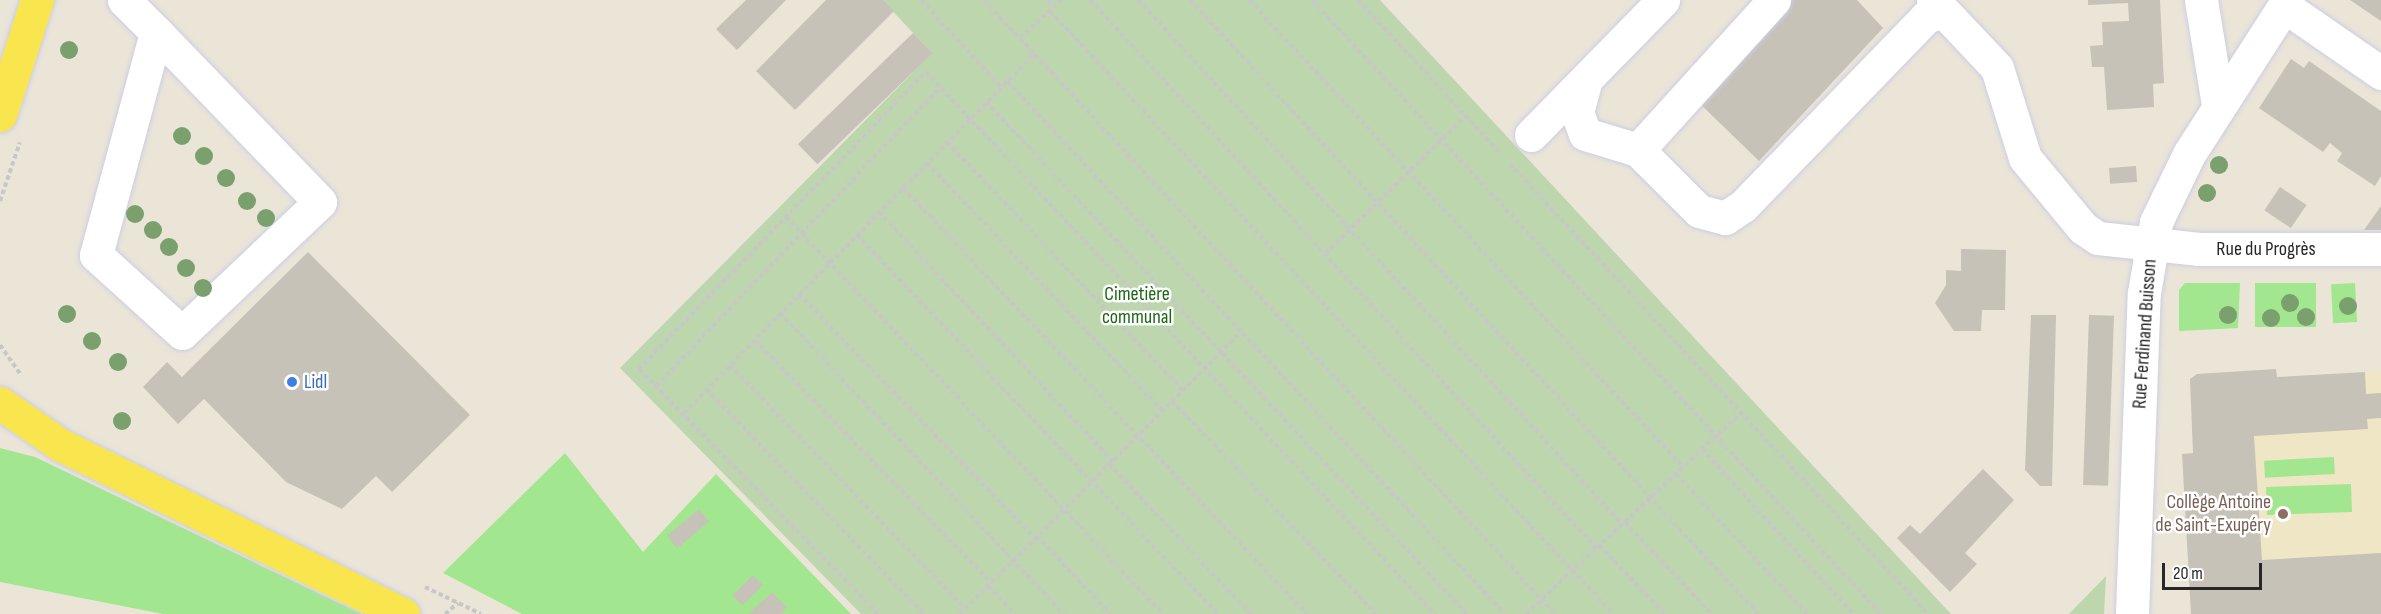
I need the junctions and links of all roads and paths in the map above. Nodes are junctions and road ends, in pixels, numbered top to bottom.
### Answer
1 (124, 0) edge
2 (921, 0) edge
3 (984, 0) edge
4 (1048, 0) edge
5 (1061, 0) edge
6 (1090, 0) edge
7 (1138, 0) edge
8 (1190, 0) edge
9 (1250, 0) edge
10 (1312, 0) edge
11 (1358, 0) edge
12 (1663, 0) edge
13 (1774, 0) edge
14 (2201, 0) edge
15 (37, 1) edge
16 (2286, 3) edge
17 (1938, 5) edge
18 (1054, 7) junction
19 (1050, 11) junction
20 (156, 32) junction
21 (1020, 39) junction
22 (1034, 54) junction
23 (2381, 73) edge
24 (1586, 79) junction
25 (1007, 81) junction
26 (941, 87) junction
27 (1000, 87) junction
28 (0, 92) edge
29 (986, 102) junction
30 (2218, 105) junction
31 (0, 115) edge
32 (1466, 116) junction
33 (972, 117) junction
34 (1531, 135) dead end
35 (1441, 140) junction
36 (947, 142) junction
37 (1638, 150) junction
38 (927, 163) junction
39 (1409, 172) junction
40 (903, 188) junction
41 (1377, 203) junction
42 (879, 212) junction
43 (786, 217) junction
44 (1350, 230) junction
45 (801, 233) junction
46 (857, 235) junction
47 (2150, 246) junction
48 (2381, 249) edge
49 (1325, 254) junction
50 (829, 264) junction
51 (800, 294) junction
52 (780, 313) junction
53 (1241, 332) junction
54 (755, 339) junction
55 (1221, 352) junction
56 (730, 365) junction
57 (1206, 368) junction
58 (656, 386) junction
59 (706, 389) junction
60 (1183, 391) junction
61 (1172, 401) junction
62 (0, 403) edge
63 (1162, 411) junction
64 (684, 412) junction
65 (1741, 412) junction
66 (0, 428) edge
67 (1139, 435) junction
68 (1715, 437) junction
69 (59, 444) junction
70 (1702, 449) junction
71 (1111, 462) junction
72 (1683, 467) junction
73 (1676, 474) junction
74 (1092, 481) junction
75 (1649, 499) junction
76 (1064, 510) junction
77 (1623, 523) junction
78 (1036, 537) junction
79 (1598, 547) junction
80 (1013, 560) junction
81 (1572, 571) junction
82 (989, 584) junction
83 (1541, 599) junction
84 (963, 612) edge
85 (403, 614) edge
86 (445, 614) edge
87 (481, 614) edge
88 (878, 614) edge
89 (924, 614) edge
90 (1015, 614) edge
91 (1064, 614) edge
92 (1110, 614) edge
93 (1162, 614) edge
94 (1218, 614) edge
95 (1251, 614) edge
96 (1307, 614) edge
97 (1376, 614) edge
98 (1436, 614) edge
99 (1467, 614) edge
100 (1505, 614) edge
101 (1526, 614) edge
102 (1555, 614) edge
103 (1613, 614) edge
104 (1665, 614) edge
105 (1712, 614) edge
106 (1758, 614) edge
107 (1807, 614) edge
108 (1853, 614) edge
109 (1881, 614) edge
110 (1928, 614) edge
111 (2132, 614) edge

1 - 20 street
2 - 27 path
3 - 21 path
4 - 18 path
5 - 18 path
6 - 49 path
7 - 44 path
8 - 41 path
9 - 39 path
10 - 35 path
11 - 32 path
12 - 24 street
13 - 37 street
14 - 30 street
15 - 28 main road
15 - 31 main road
16 - 23 street
16 - 30 street, Rue Ferdinand Buisson
17 - 37 street
17 - 47 street, Rue du Progrès
18 - 19 path
19 - 21 path
19 - 81 path
20 - 20 street
21 - 22 path
22 - 25 path
22 - 83 path
24 - 34 street
24 - 37 street
25 - 27 path
25 - 53 path
26 - 33 path
26 - 43 path
26 - 45 path
27 - 29 path
29 - 33 path
29 - 55 path
30 - 47 street, Rue Ferdinand Buisson
32 - 35 path
32 - 65 path
33 - 36 path
33 - 57 path
35 - 39 path
35 - 68 path
36 - 38 path
36 - 60 path
38 - 40 path
38 - 63 path
39 - 41 path
39 - 72 path
40 - 42 path
40 - 67 path
41 - 44 path
41 - 75 path
42 - 46 path
42 - 71 path
43 - 45 path
43 - 58 path
44 - 49 path
44 - 77 path
45 - 50 path
45 - 58 path
46 - 50 path
46 - 74 path
47 - 48 street, Rue du Progrès
47 - 111 street, Rue Ferdinand Buisson
49 - 79 path
50 - 51 path
50 - 76 path
51 - 52 path
51 - 78 path
52 - 54 path
52 - 80 path
53 - 55 path
53 - 100 path
54 - 56 path
54 - 82 path
55 - 57 path
55 - 99 path
56 - 59 path
56 - 84 path
57 - 60 path
57 - 98 path
58 - 64 path
59 - 64 path
59 - 89 path
60 - 61 path
61 - 63 path
61 - 97 path
62 - 69 main road
63 - 67 path
64 - 88 path
65 - 68 path
65 - 110 path
66 - 69 main road
67 - 71 path
67 - 96 path
68 - 70 path
68 - 109 path
69 - 85 main road
70 - 72 path
70 - 108 path
71 - 74 path
71 - 95 path
72 - 73 path
73 - 75 path
73 - 107 path
74 - 76 path
74 - 94 path
75 - 77 path
75 - 106 path
76 - 78 path
76 - 93 path
77 - 79 path
77 - 105 path
78 - 80 path
78 - 92 path
79 - 81 path
79 - 104 path
80 - 82 path
80 - 91 path
81 - 83 path
81 - 103 path
82 - 84 path
82 - 90 path
83 - 101 path
83 - 102 path
86 - 87 path

